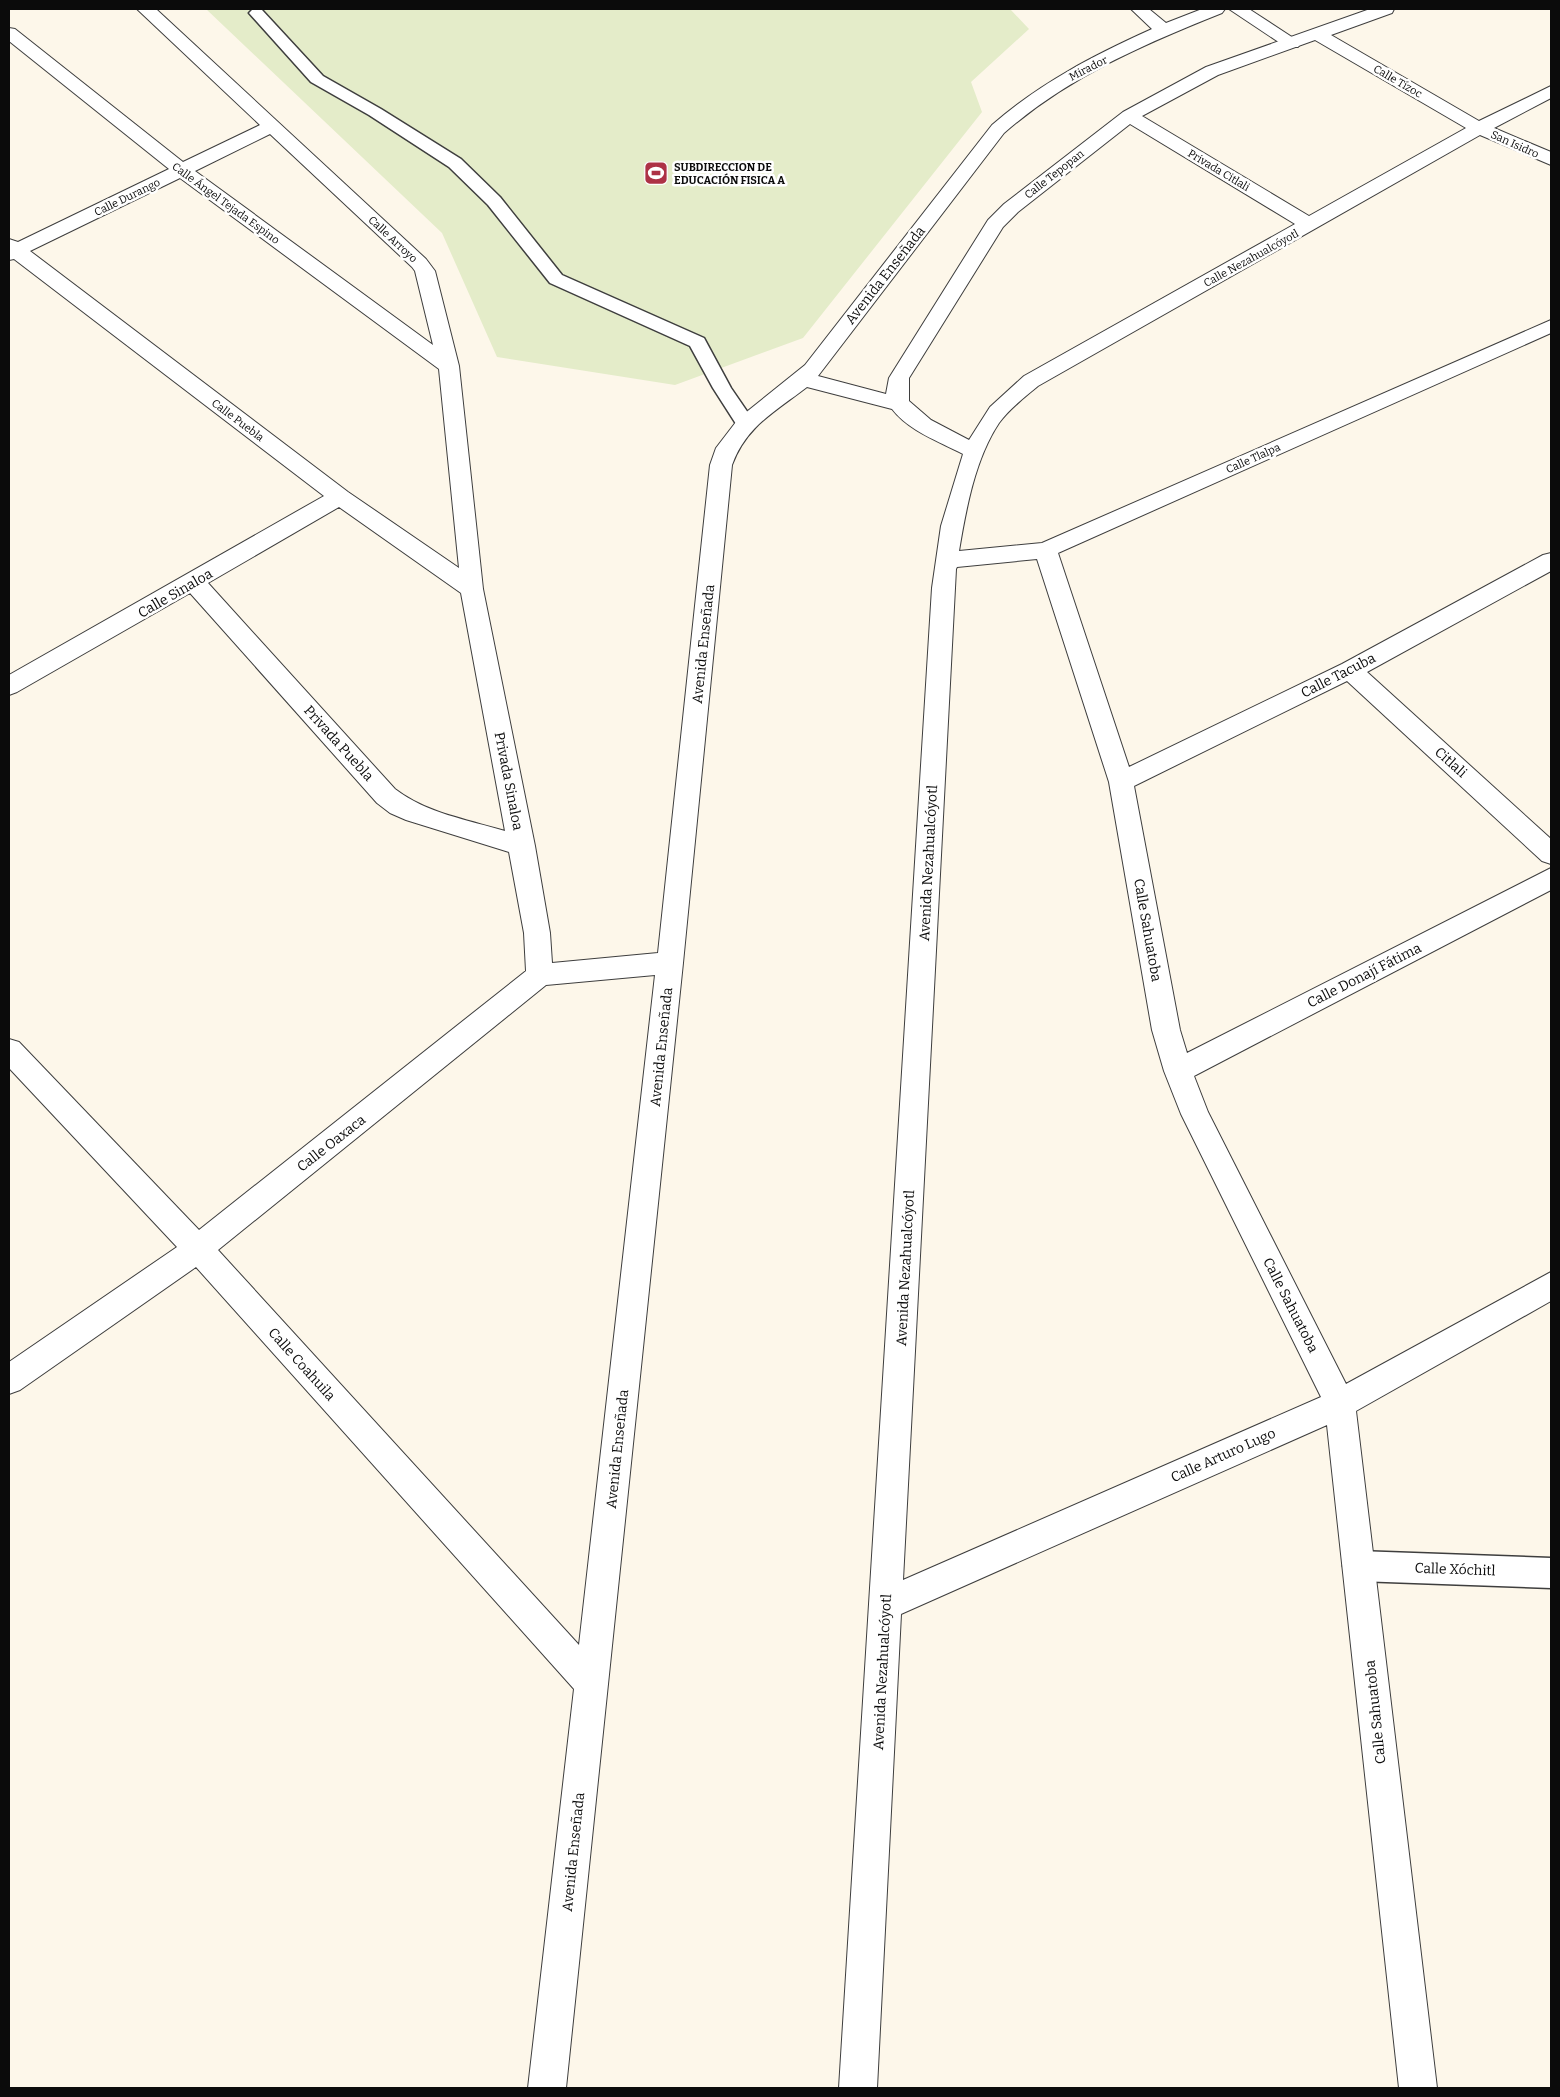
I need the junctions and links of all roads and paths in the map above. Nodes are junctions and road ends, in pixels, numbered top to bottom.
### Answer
1 (146, 9) edge
2 (1139, 9) edge
3 (1216, 9) edge
4 (1238, 9) edge
5 (1386, 9) edge
6 (257, 13) dead end
7 (1164, 30) junction
8 (9, 33) edge
9 (1316, 34) junction
10 (1292, 43) junction
11 (1551, 91) edge
12 (1015, 113) joint
13 (1128, 116) junction
14 (272, 126) junction
15 (1479, 128) junction
16 (1551, 159) edge
17 (182, 170) junction
18 (1310, 225) junction
19 (11, 250) edge
20 (1551, 326) edge
21 (449, 366) junction
22 (803, 379) junction
23 (900, 404) junction
24 (745, 423) junction
25 (974, 451) junction
26 (340, 497) junction
27 (1046, 550) junction
28 (946, 560) junction
29 (1551, 561) edge
30 (194, 582) junction
31 (472, 589) junction
32 (1350, 670) junction
33 (9, 686) edge
34 (1121, 782) junction
35 (522, 846) junction
36 (1551, 854) edge
37 (1551, 878) edge
38 (670, 964) junction
39 (540, 975) junction
40 (9, 1050) edge
41 (1178, 1072) junction
42 (198, 1249) junction
43 (1551, 1286) edge
44 (9, 1380) edge
45 (1340, 1404) junction
46 (1358, 1566) junction
47 (1551, 1573) edge
48 (886, 1604) junction
49 (591, 1683) junction
50 (547, 2088) edge
51 (858, 2088) edge
52 (1418, 2088) edge

1 - 14 street, Calle Arroyo
2 - 7 street
3 - 7 street, Mirador
4 - 10 street
5 - 9 street, Calle Tepopan
6 - 24 lane
7 - 12 street, Mirador
8 - 17 street, Calle Ángel Tejada Espino
9 - 10 street, Calle Tepopan
9 - 15 street, Calle Tízoc
10 - 13 street, Calle Tepopan
11 - 15 street, Calle Nezahualcóyotl
12 - 22 street, Avenida Enseñada
13 - 18 street, Privada Citlali
13 - 23 street, Calle Tepopan
14 - 17 street, Calle Durango
14 - 21 street, Calle Arroyo
15 - 16 street, San Isidro
15 - 18 street, Calle Nezahualcóyotl
17 - 19 street, Calle Durango
17 - 21 street, Calle Ángel Tejada Espino
18 - 25 street, Calle Nezahualcóyotl
19 - 26 street, Calle Puebla
20 - 27 street, Calle Tlalpa
21 - 31 street, Calle Arroyo
22 - 23 street
22 - 24 street, Avenida Enseñada
23 - 25 street
24 - 38 street, Avenida Enseñada
25 - 28 street, Avenida Nezahualcóyotl
26 - 30 street, Calle Sinaloa
26 - 31 street, Calle Puebla
27 - 28 street, Calle Tlalpa
27 - 34 street, Calle Sahuatoba
28 - 48 street, Avenida Nezahualcóyotl
29 - 32 street, Calle Tacuba
30 - 33 street, Calle Sinaloa
30 - 35 street, Privada Puebla
31 - 35 street, Privada Sinaloa
32 - 34 street, Calle Tacuba
32 - 36 street, Citlali
34 - 41 street, Calle Sahuatoba
35 - 39 street, Privada Sinaloa
37 - 41 street, Calle Donají Fátima
38 - 39 street
38 - 49 street, Avenida Enseñada
39 - 42 street, Calle Oaxaca
40 - 42 street, Calle Coahuila
41 - 45 street, Calle Sahuatoba
42 - 44 street, Calle Oaxaca
42 - 49 street, Calle Coahuila
43 - 45 street, Calle Arturo Lugo
45 - 46 street, Calle Sahuatoba
45 - 48 street, Calle Arturo Lugo
46 - 47 lane, Calle Xóchitl
46 - 52 street, Calle Sahuatoba
48 - 51 street, Avenida Nezahualcóyotl
49 - 50 street, Avenida Enseñada

